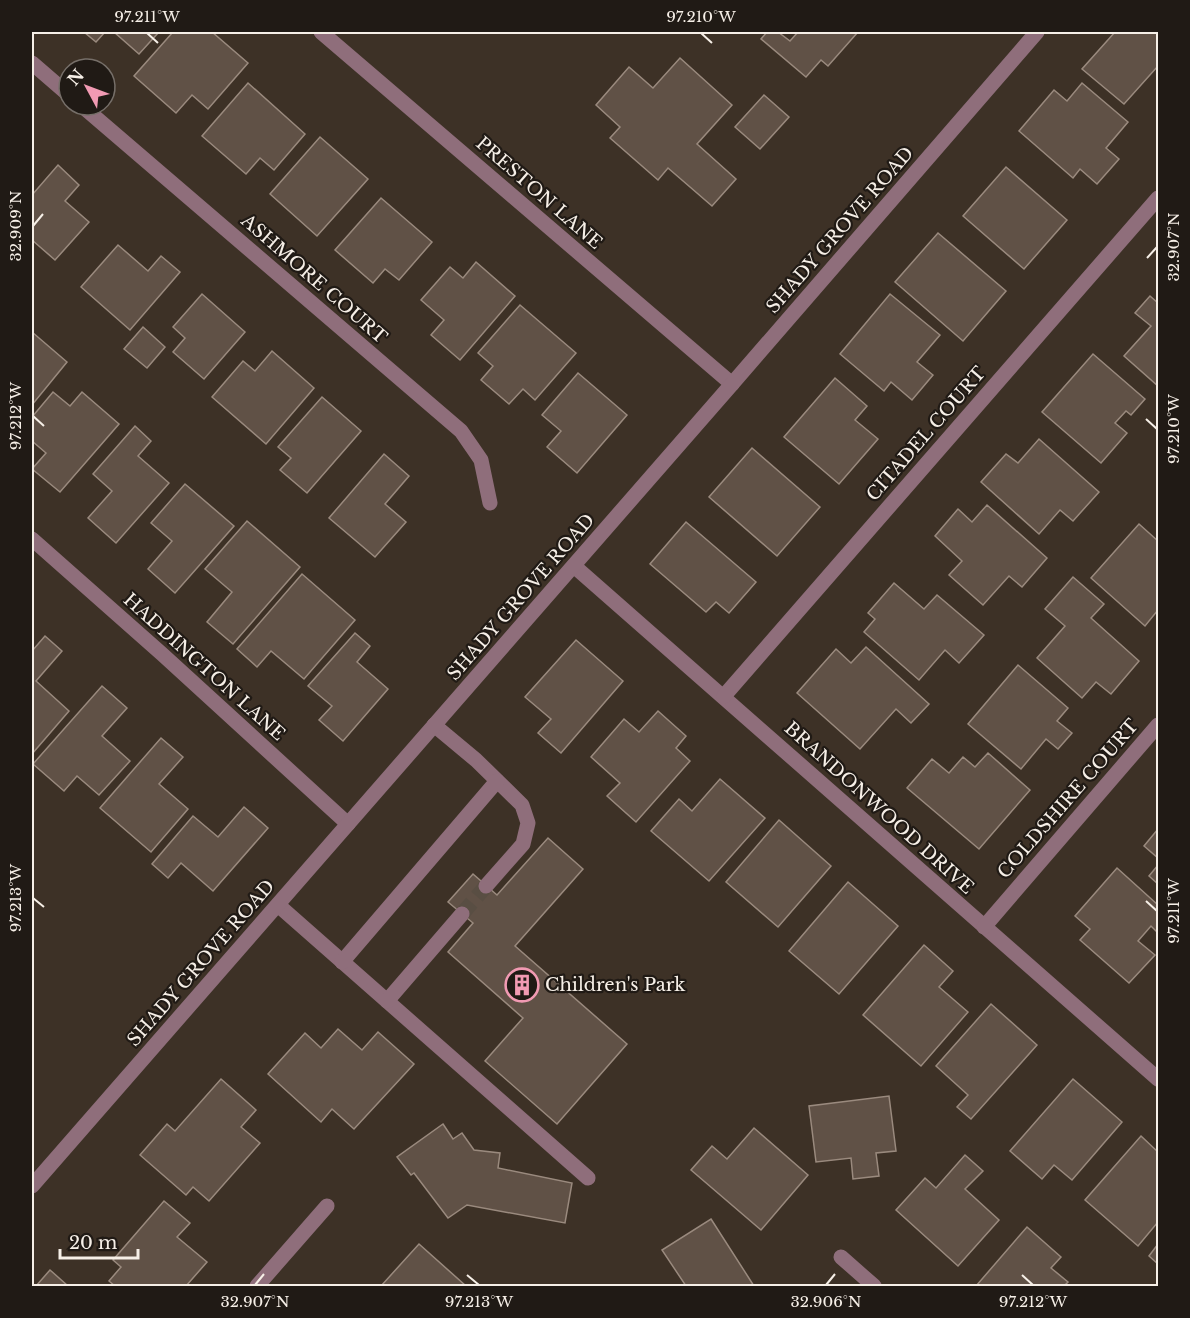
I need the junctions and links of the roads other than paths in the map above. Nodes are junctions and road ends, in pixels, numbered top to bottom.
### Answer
1 (321, 32) edge
2 (1037, 32) edge
3 (32, 63) edge
4 (57, 85) edge
5 (95, 117) edge
6 (1158, 198) edge
7 (732, 384) junction
8 (490, 503) dead end
9 (32, 539) edge
10 (574, 566) junction
11 (724, 696) junction
12 (1158, 724) edge
13 (434, 725) junction
14 (498, 782) junction
15 (348, 824) junction
16 (486, 886) tunnel mouth
17 (278, 905) junction
18 (462, 914) tunnel mouth
19 (984, 927) junction
20 (342, 962) junction
21 (387, 1001) junction
22 (1158, 1079) edge
23 (588, 1178) dead end
24 (32, 1186) edge
25 (327, 1206) dead end
26 (840, 1257) dead end
27 (257, 1287) edge
28 (874, 1287) edge

1 - 7 street, PRESTON LANE
2 - 7 street, SHADY GROVE ROAD
3 - 4 street
5 - 8 street, ASHMORE COURT
6 - 11 street, CITADEL COURT
7 - 10 street, SHADY GROVE ROAD
9 - 15 street, HADDINGTON LANE
10 - 11 street, BRANDONWOOD DRIVE
10 - 13 street, SHADY GROVE ROAD
11 - 19 street, BRANDONWOOD DRIVE
12 - 19 street, COLDSHIRE COURT
13 - 14 street
13 - 15 street, SHADY GROVE ROAD
14 - 16 street
14 - 20 street
15 - 17 street, SHADY GROVE ROAD
17 - 20 street
17 - 24 street, SHADY GROVE ROAD
18 - 21 street
19 - 22 street, BRANDONWOOD DRIVE
20 - 21 street
21 - 23 street
25 - 27 street
26 - 28 street

